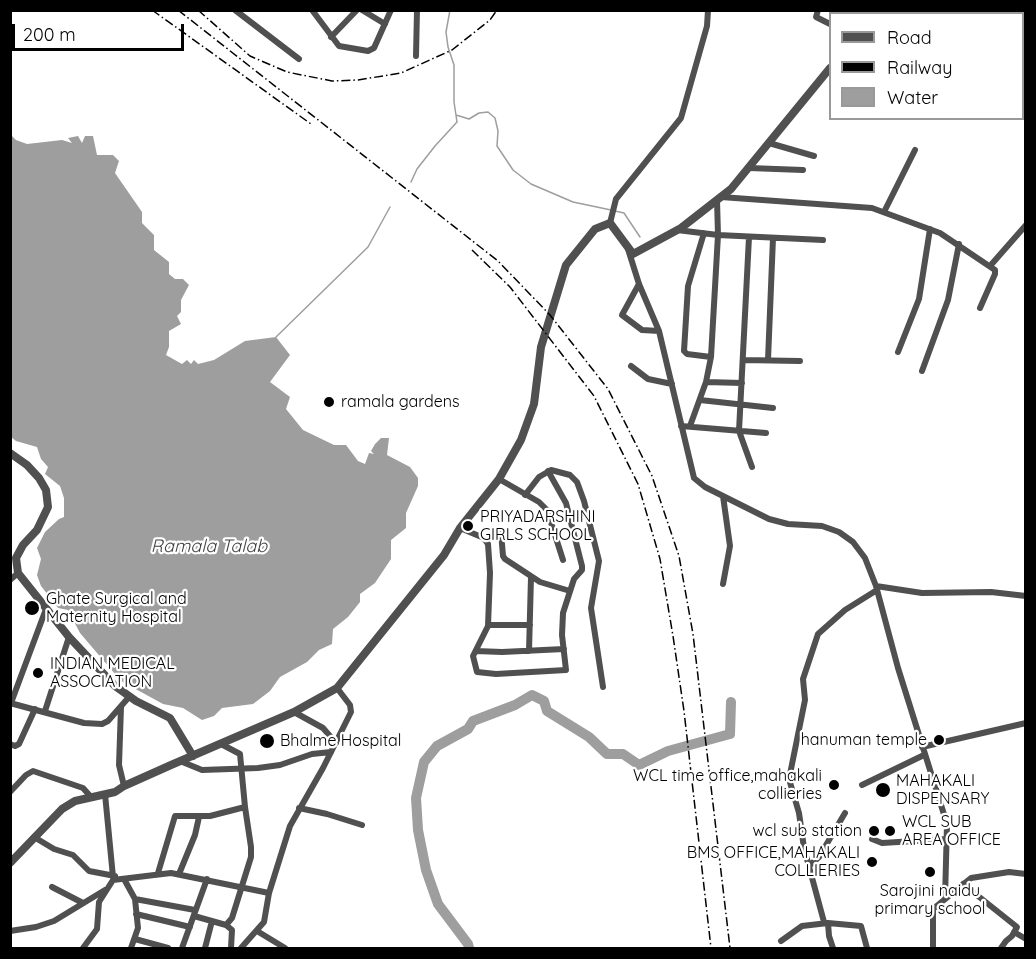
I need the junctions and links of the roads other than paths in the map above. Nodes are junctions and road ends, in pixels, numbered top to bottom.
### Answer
1 (235, 10) edge
2 (312, 10) edge
3 (357, 10) edge
4 (362, 10) edge
5 (392, 10) edge
6 (708, 10) edge
7 (818, 10) edge
8 (415, 11) edge
9 (244, 13) edge
10 (829, 23) edge
11 (385, 24) junction
12 (332, 37) junction
13 (416, 57) dead end
14 (299, 59) dead end
15 (829, 70) edge
16 (769, 143) junction
17 (915, 150) dead end
18 (814, 156) dead end
19 (748, 168) junction
20 (803, 170) dead end
21 (719, 199) junction
22 (884, 212) junction
23 (610, 223) junction
24 (1026, 225) edge
25 (930, 229) junction
26 (678, 230) junction
27 (704, 233) junction
28 (718, 235) junction
29 (749, 237) junction
30 (773, 238) junction
31 (823, 240) dead end
32 (959, 244) junction
33 (627, 246) junction
34 (990, 266) junction
35 (639, 284) junction
36 (980, 308) dead end
37 (659, 331) junction
38 (898, 351) dead end
39 (711, 357) junction
40 (743, 360) junction
41 (768, 360) junction
42 (800, 361) dead end
43 (631, 366) dead end
44 (922, 371) dead end
45 (706, 382) junction
46 (742, 383) junction
47 (672, 384) junction
48 (700, 400) junction
49 (741, 404) junction
50 (773, 408) dead end
51 (681, 426) junction
52 (690, 426) junction
53 (739, 431) junction
54 (766, 433) dead end
55 (10, 453) edge
56 (752, 467) dead end
57 (548, 471) junction
58 (499, 479) junction
59 (525, 495) junction
60 (723, 496) junction
61 (460, 528) junction
62 (501, 532) dead end
63 (564, 560) dead end
64 (18, 573) junction
65 (531, 577) junction
66 (10, 580) edge
67 (723, 584) dead end
68 (877, 588) junction
69 (570, 591) junction
70 (1026, 596) edge
71 (46, 609) junction
72 (489, 625) junction
73 (530, 625) junction
74 (69, 637) junction
75 (564, 649) junction
76 (476, 651) junction
77 (529, 651) junction
78 (603, 687) dead end
79 (337, 688) junction
80 (129, 697) junction
81 (11, 703) edge
82 (121, 706) junction
83 (35, 709) junction
84 (45, 711) junction
85 (294, 712) junction
86 (1026, 723) edge
87 (336, 743) junction
88 (10, 744) edge
89 (221, 744) junction
90 (922, 747) junction
91 (331, 752) junction
92 (924, 755) junction
93 (193, 756) junction
94 (180, 761) junction
95 (242, 769) junction
96 (862, 785) dead end
97 (124, 786) junction
98 (10, 792) edge
99 (105, 794) junction
100 (91, 796) junction
101 (244, 807) junction
102 (299, 808) junction
103 (845, 813) dead end
104 (199, 817) junction
105 (362, 825) dead end
106 (34, 837) junction
107 (872, 839) dead end
108 (947, 839) junction
109 (10, 863) edge
110 (809, 866) junction
111 (158, 873) junction
112 (179, 874) junction
113 (1026, 874) edge
114 (113, 878) junction
115 (124, 879) junction
116 (207, 879) junction
117 (963, 884) junction
118 (52, 887) dead end
119 (241, 887) junction
120 (270, 893) junction
121 (135, 899) junction
122 (945, 899) junction
123 (82, 903) junction
124 (195, 913) junction
125 (136, 914) junction
126 (212, 921) junction
127 (826, 922) junction
128 (226, 925) junction
129 (190, 927) junction
130 (10, 931) edge
131 (257, 931) junction
132 (1014, 932) junction
133 (135, 939) junction
134 (1026, 939) edge
135 (781, 942) dead end
136 (83, 948) edge
137 (131, 948) edge
138 (168, 948) edge
139 (182, 948) edge
140 (205, 948) edge
141 (231, 948) edge
142 (241, 948) edge
143 (285, 948) edge
144 (833, 948) edge
145 (867, 948) edge
146 (933, 948) edge
147 (1001, 948) edge

1 - 9 street
2 - 12 street
3 - 12 street
4 - 11 street
5 - 11 street
6 - 23 street
7 - 10 street
8 - 13 street
9 - 14 street
11 - 12 street
15 - 16 street
16 - 18 street
16 - 19 street
17 - 22 street
19 - 20 street
19 - 21 street
21 - 22 street
21 - 26 street
21 - 28 street
22 - 25 street
23 - 33 street
23 - 58 street
24 - 34 street
25 - 32 street
25 - 38 street
26 - 27 street
26 - 33 street
27 - 28 street
27 - 39 street
28 - 29 street
28 - 39 street
29 - 30 street
29 - 40 street
30 - 31 street
30 - 41 street
32 - 34 street
32 - 44 street
33 - 35 street
34 - 36 street
35 - 37 street
35 - 37 street
37 - 47 street
39 - 45 street
40 - 41 street
40 - 46 street
41 - 42 street
43 - 47 street
45 - 46 street
45 - 48 street
46 - 49 street
47 - 51 street
48 - 49 street
48 - 52 street
49 - 50 street
49 - 53 street
51 - 52 street
51 - 60 street
52 - 53 street
53 - 54 street
53 - 56 street
55 - 64 street
57 - 59 street
57 - 69 street
57 - 78 street
58 - 59 street
58 - 61 street
59 - 63 street
60 - 67 street
60 - 68 street
61 - 72 street
61 - 79 street
62 - 65 street
64 - 66 street
64 - 71 street
65 - 69 street
65 - 73 street
68 - 70 street
68 - 90 street
68 - 110 street
69 - 75 street
71 - 74 street
71 - 81 street
72 - 73 street
72 - 76 street
73 - 77 street
74 - 80 street
74 - 84 street
75 - 76 street
75 - 77 street
76 - 77 street
79 - 85 street
79 - 87 street
80 - 82 street
80 - 93 street
81 - 83 street
82 - 84 street
82 - 97 street
83 - 84 street
83 - 88 street
85 - 87 street
85 - 89 street
86 - 90 street
87 - 91 street
89 - 93 street
89 - 95 street
90 - 92 street
91 - 95 street
91 - 102 street
92 - 96 street
92 - 108 street
93 - 94 street
94 - 95 street
94 - 97 street
95 - 101 street
97 - 99 street
98 - 100 street
99 - 100 street
99 - 114 street
100 - 106 street
101 - 104 street
101 - 119 street
102 - 105 street
102 - 120 street
103 - 110 street
104 - 111 street
104 - 112 street
106 - 109 street
106 - 114 street
107 - 108 street
108 - 122 street
110 - 127 street
111 - 112 street
111 - 115 street
112 - 116 street
113 - 117 street
114 - 115 street
114 - 123 street
114 - 136 street
115 - 121 street
116 - 119 street
116 - 124 street
117 - 122 street
117 - 132 street
118 - 123 street
119 - 120 street
119 - 128 street
120 - 131 street
121 - 124 street
121 - 125 street
122 - 146 street
123 - 130 street
124 - 126 street
124 - 129 street
125 - 129 street
125 - 133 street
126 - 128 street
126 - 140 street
127 - 135 street
127 - 144 street
127 - 145 street
128 - 141 street
129 - 139 street
131 - 142 street
131 - 143 street
132 - 134 street
132 - 147 street
133 - 137 street
133 - 138 street

